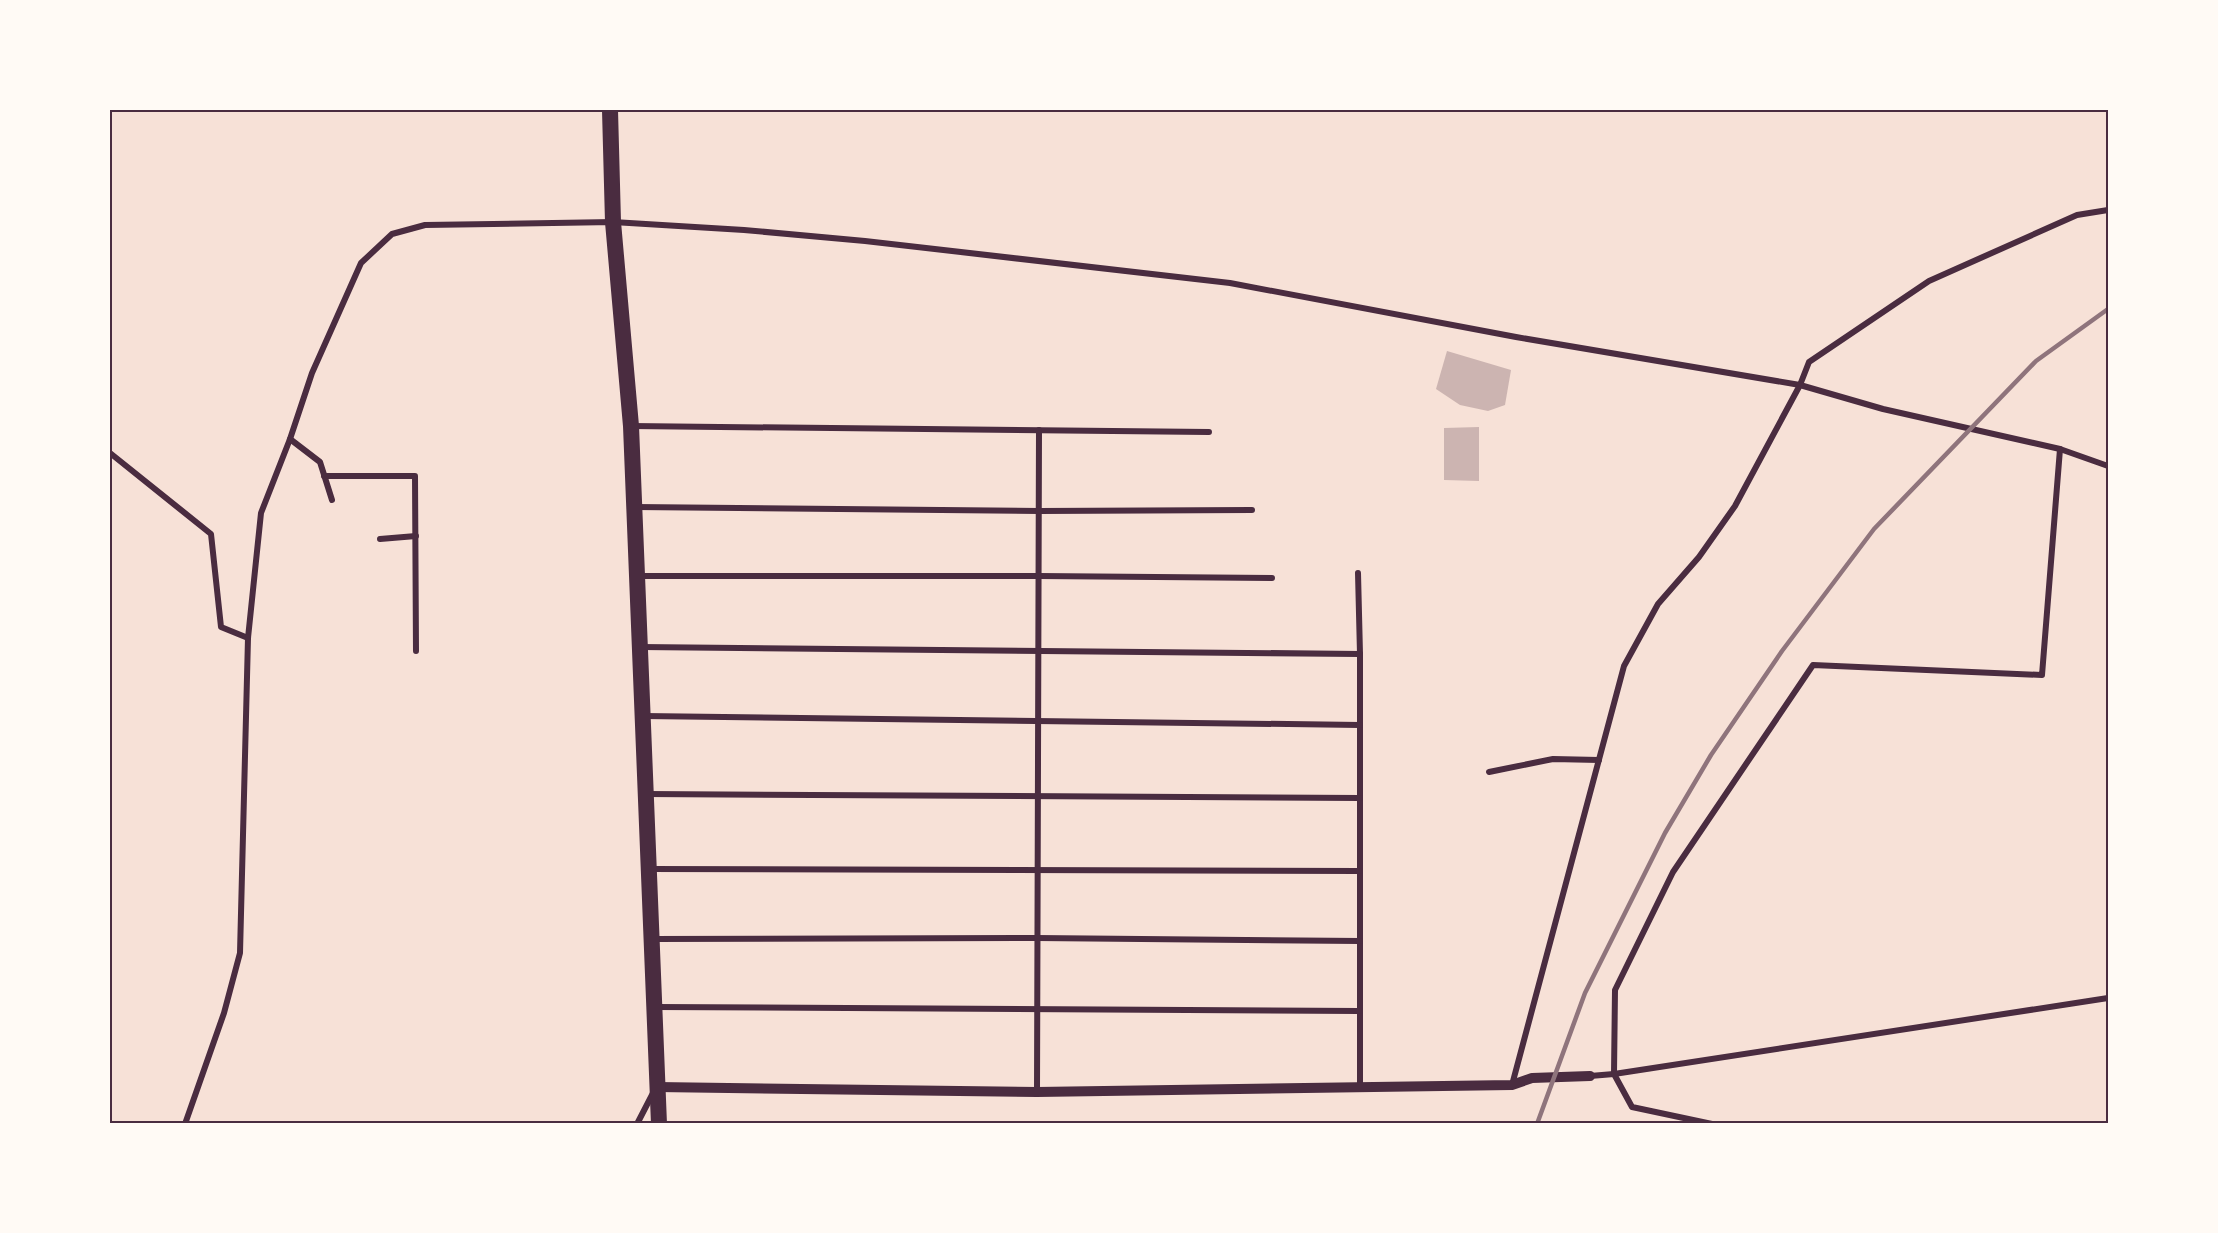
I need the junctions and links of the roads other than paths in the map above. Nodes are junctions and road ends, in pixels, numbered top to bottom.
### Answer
1 (610, 110) edge
2 (2109, 210) edge
3 (613, 222) junction
4 (1800, 384) junction
5 (631, 426) junction
6 (1039, 430) junction
7 (1209, 432) dead end
8 (290, 439) junction
9 (2060, 449) junction
10 (110, 453) edge
11 (2109, 466) edge
12 (324, 476) junction
13 (332, 500) dead end
14 (634, 507) junction
15 (1252, 510) dead end
16 (1039, 511) junction
17 (416, 536) junction
18 (380, 539) dead end
19 (1358, 573) dead end
20 (637, 576) junction
21 (1038, 576) junction
22 (1272, 578) dead end
23 (248, 638) junction
24 (640, 647) junction
25 (1038, 649) junction
26 (417, 651) dead end
27 (1360, 654) junction
28 (642, 716) junction
29 (1038, 721) junction
30 (1360, 725) junction
31 (1599, 760) junction
32 (1490, 772) dead end
33 (645, 794) junction
34 (1038, 795) junction
35 (1360, 798) junction
36 (648, 869) junction
37 (1038, 870) junction
38 (1359, 871) junction
39 (1037, 938) junction
40 (651, 939) junction
41 (1360, 941) junction
42 (2109, 998) edge
43 (654, 1007) junction
44 (1038, 1008) junction
45 (1359, 1011) junction
46 (1614, 1074) junction
47 (1590, 1076) joint
48 (1512, 1085) junction
49 (657, 1087) junction
50 (1360, 1087) junction
51 (1037, 1092) junction
52 (185, 1124) edge
53 (637, 1124) edge
54 (659, 1124) edge
55 (1712, 1124) edge

1 - 3 highway
2 - 4 street
3 - 4 street
3 - 5 highway
3 - 8 street
4 - 9 street
4 - 31 street
5 - 6 street
5 - 14 highway
6 - 7 street
6 - 16 street
8 - 12 street
8 - 23 street
9 - 11 street
9 - 46 street
10 - 23 street
12 - 13 street
12 - 17 street
14 - 16 street
14 - 20 highway
15 - 16 street
16 - 21 street
17 - 18 street
17 - 26 street
19 - 27 street
20 - 21 street
20 - 24 highway
21 - 22 street
21 - 25 street
23 - 52 street
24 - 25 street
24 - 28 highway
25 - 27 street
25 - 29 street
27 - 30 street
28 - 29 street
28 - 33 highway
29 - 30 street
29 - 34 street
30 - 35 street
31 - 32 street
31 - 48 street
33 - 34 street
33 - 36 highway
34 - 35 street
34 - 37 street
35 - 38 street
36 - 37 street
36 - 40 highway
37 - 38 street
37 - 39 street
38 - 41 street
39 - 40 street
39 - 41 street
39 - 44 street
40 - 43 highway
41 - 45 street
42 - 46 street
43 - 44 street
43 - 49 highway
44 - 45 street
44 - 51 street
45 - 50 street
46 - 47 street
46 - 55 street
47 - 48 street
48 - 50 street
49 - 51 street
49 - 53 street
49 - 54 highway
50 - 51 street

